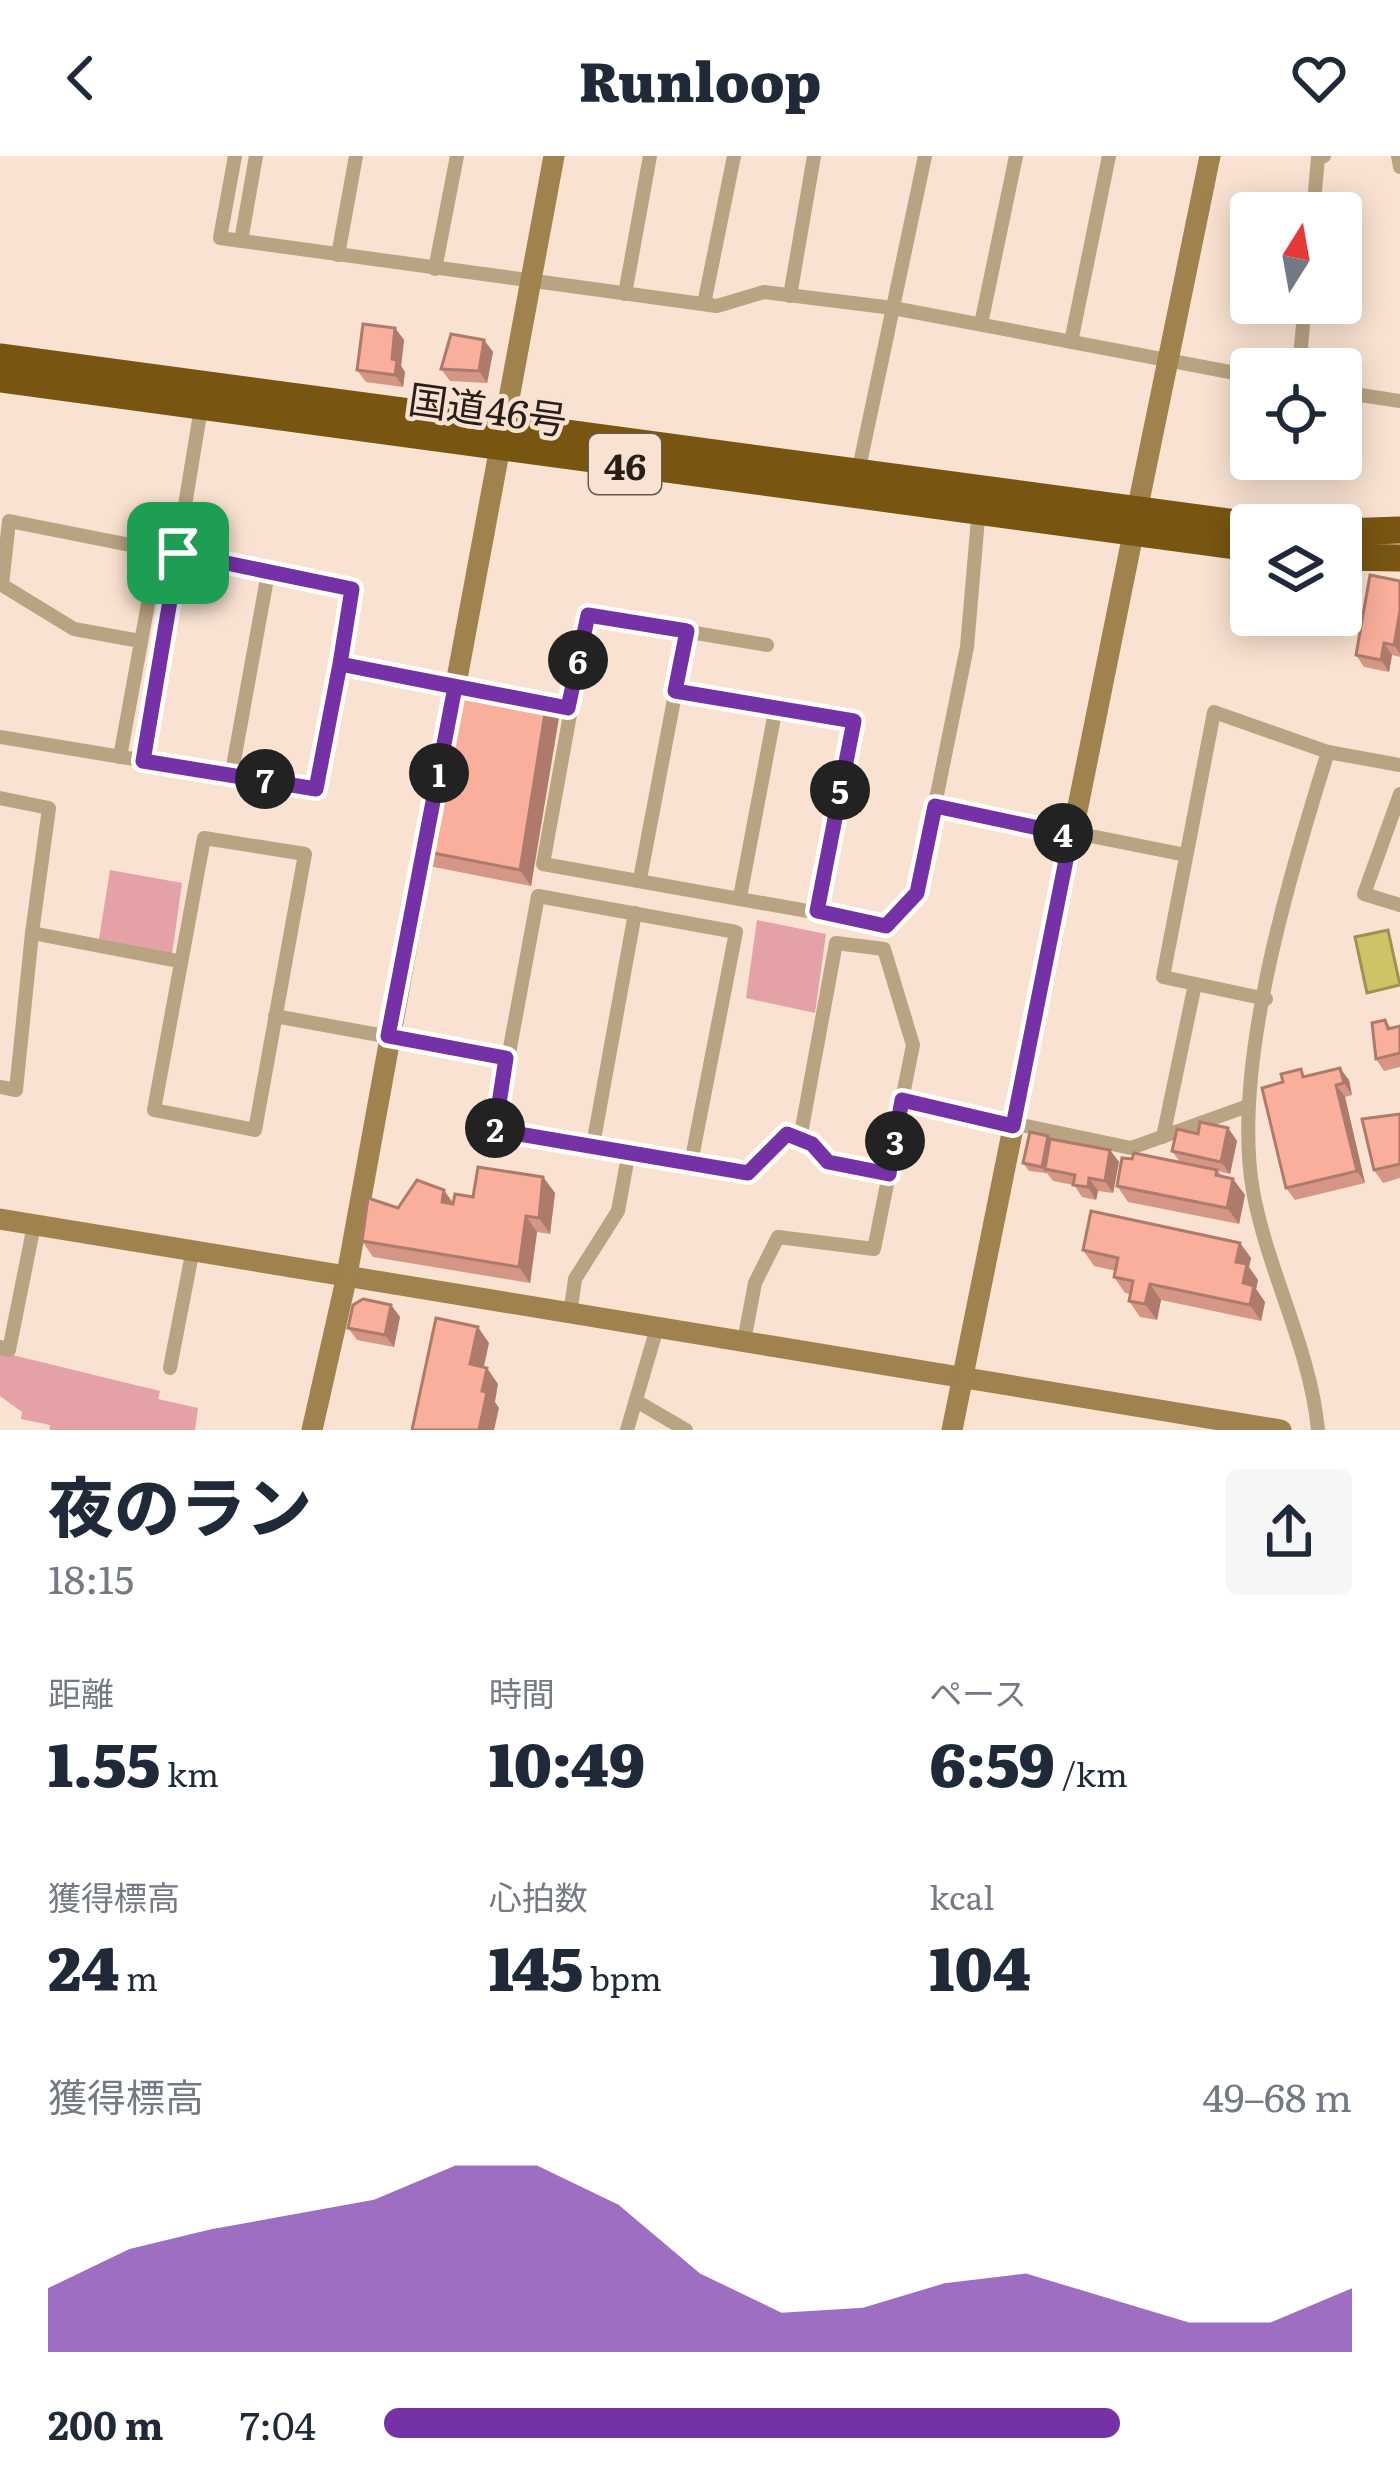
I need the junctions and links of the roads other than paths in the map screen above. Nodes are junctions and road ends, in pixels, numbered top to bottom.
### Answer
1 (235, 156) edge
2 (256, 156) edge
3 (356, 156) edge
4 (457, 156) edge
5 (554, 156) edge
6 (650, 156) edge
7 (734, 156) edge
8 (814, 156) edge
9 (925, 156) edge
10 (1016, 156) edge
11 (1109, 156) edge
12 (1210, 156) edge
13 (1324, 156) edge
14 (1398, 156) edge
15 (1400, 166) edge
16 (1315, 192) edge
17 (241, 241) junction
18 (338, 255) junction
19 (435, 269) junction
20 (532, 283) junction
21 (625, 294) junction
22 (790, 296) junction
23 (704, 304) junction
24 (893, 308) junction
25 (981, 325) junction
26 (1071, 342) junction
27 (0, 357) edge
28 (1168, 360) junction
29 (1230, 372) edge
30 (0, 379) edge
31 (1362, 395) edge
32 (1400, 401) edge
33 (202, 408) junction
34 (503, 436) junction
35 (858, 473) junction
36 (980, 500) junction
37 (1135, 522) junction
38 (1230, 524) edge
39 (1400, 530) edge
40 (1362, 531) edge
41 (1230, 543) edge
42 (158, 549) junction
43 (178, 553) junction
44 (1362, 557) edge
45 (1400, 558) edge
46 (268, 573) junction
47 (687, 631) junction
48 (140, 641) junction
49 (766, 645) dead end
50 (340, 664) junction
51 (466, 689) junction
52 (675, 691) junction
53 (546, 704) edge
54 (776, 707) junction
55 (568, 708) junction
56 (446, 734) edge
57 (0, 737) edge
58 (1328, 752) junction
59 (120, 757) junction
60 (143, 761) junction
61 (1400, 765) edge
62 (232, 772) junction
63 (1400, 794) edge
64 (0, 797) edge
65 (433, 804) edge
66 (935, 806) junction
67 (1071, 835) junction
68 (1186, 855) junction
69 (640, 879) junction
70 (740, 897) junction
71 (1400, 905) edge
72 (817, 911) junction
73 (635, 914) junction
74 (32, 933) junction
75 (178, 961) junction
76 (1195, 984) junction
77 (1266, 999) junction
78 (274, 1016) junction
79 (388, 1036) junction
80 (506, 1058) junction
81 (0, 1087) edge
82 (902, 1100) junction
83 (1245, 1107) junction
84 (1013, 1126) junction
85 (1162, 1137) junction
86 (800, 1139) junction
87 (593, 1144) junction
88 (629, 1151) junction
89 (691, 1163) junction
90 (889, 1174) junction
91 (0, 1219) edge
92 (34, 1226) junction
93 (193, 1254) junction
94 (346, 1280) junction
95 (570, 1315) junction
96 (657, 1328) junction
97 (745, 1341) junction
98 (0, 1347) edge
99 (170, 1368) dead end
100 (962, 1373) junction
101 (638, 1402) junction
102 (313, 1430) edge
103 (627, 1430) edge
104 (686, 1430) edge
105 (952, 1430) edge
106 (1281, 1430) edge
107 (1318, 1430) edge

1 - 17 street
2 - 17 street
3 - 18 street
4 - 19 street
5 - 20 street
6 - 21 street
7 - 23 street
8 - 22 street
9 - 24 street
10 - 25 street
11 - 26 street
12 - 28 street
13 - 16 street
14 - 15 street
17 - 18 street
18 - 19 street
19 - 20 street
20 - 21 street
20 - 34 street
21 - 23 street
22 - 23 street
22 - 24 street
24 - 25 street
24 - 35 street
25 - 26 street
26 - 28 street
27 - 34 highway, 国道46号 / 46
28 - 29 street
28 - 37 street
30 - 33 highway, 国道46号 / 46
31 - 32 street
33 - 34 highway, 国道46号 / 46
33 - 43 street
34 - 35 highway, 国道46号 / 46
34 - 36 highway, 国道46号 / 46
34 - 51 street
35 - 36 highway, 国道46号 / 46
36 - 37 highway, 国道46号 / 46
36 - 66 street
37 - 38 highway, 国道46号 / 46
37 - 41 highway, 国道46号 / 46
37 - 67 street
39 - 40 highway
42 - 43 street
42 - 48 street
42 - 48 street
43 - 46 street
43 - 60 street
44 - 45 highway
46 - 50 street
46 - 62 street
47 - 49 street
47 - 52 street
47 - 55 street
48 - 59 street
50 - 51 street
50 - 62 street
51 - 56 street
52 - 54 street
52 - 69 street
53 - 55 street
54 - 70 street
54 - 72 street
55 - 69 street
57 - 59 street
58 - 61 street
58 - 68 street
58 - 77 street
59 - 60 street
60 - 62 street
63 - 71 street
64 - 74 street
65 - 79 street
66 - 67 street
66 - 72 street
67 - 68 street
67 - 84 street
68 - 76 street
69 - 70 street
70 - 72 street
73 - 80 street
73 - 87 street
73 - 89 street
74 - 75 street
74 - 81 street
75 - 78 street
75 - 78 street
76 - 77 street
76 - 85 street
77 - 83 street
78 - 79 street
79 - 80 street
79 - 94 street
80 - 87 street
82 - 84 street
82 - 86 street
82 - 90 street
83 - 85 street
83 - 107 street
84 - 85 street
84 - 100 street
86 - 89 street
86 - 90 street
87 - 88 street
88 - 89 street
88 - 95 street
90 - 97 street
91 - 92 street
92 - 93 street
92 - 98 street
93 - 94 street
93 - 99 street
94 - 95 street
94 - 102 street
95 - 96 street
96 - 97 street
96 - 101 street
97 - 100 street
100 - 105 street
100 - 106 street
101 - 103 street
101 - 104 street

